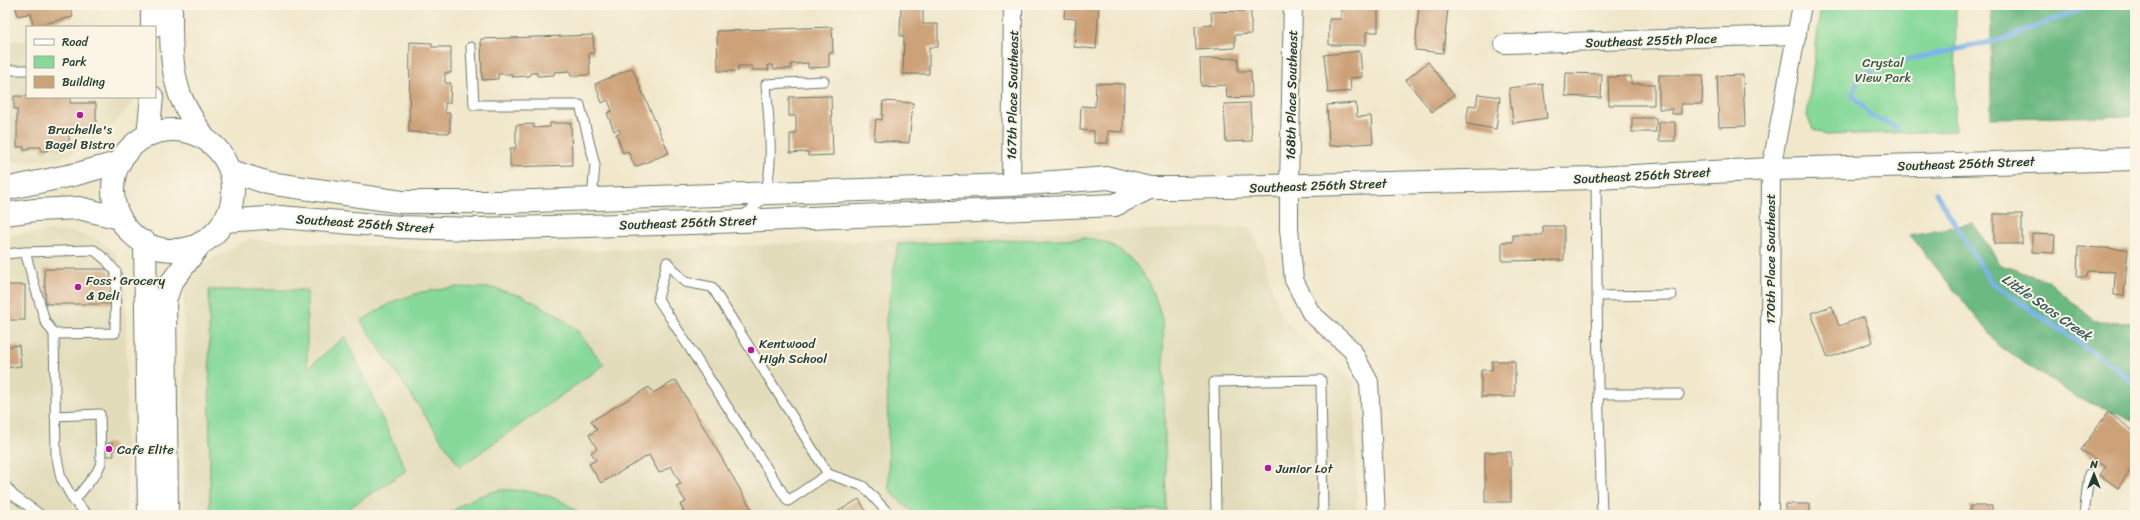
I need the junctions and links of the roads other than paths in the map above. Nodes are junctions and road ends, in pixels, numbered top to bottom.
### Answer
1 (152, 5) edge
2 (171, 5) edge
3 (1013, 5) edge
4 (1293, 5) edge
5 (1802, 5) edge
6 (152, 26) edge
7 (1798, 35) junction
8 (1504, 44) dead end
9 (471, 47) dead end
10 (5, 70) edge
11 (26, 70) edge
12 (824, 81) dead end
13 (152, 98) edge
14 (148, 135) junction
15 (204, 138) junction
16 (2135, 158) edge
17 (120, 162) junction
18 (1771, 169) junction
19 (230, 171) junction
20 (1596, 178) junction
21 (1010, 185) junction
22 (1289, 186) junction
23 (1149, 188) junction
24 (5, 189) edge
25 (765, 193) junction
26 (592, 199) junction
27 (5, 214) edge
28 (120, 218) junction
29 (735, 221) junction
30 (224, 222) junction
31 (565, 226) junction
32 (145, 242) junction
33 (201, 243) junction
34 (26, 252) junction
35 (5, 254) edge
36 (1672, 295) dead end
37 (1597, 296) junction
38 (54, 334) junction
39 (1598, 394) junction
40 (1680, 394) dead end
41 (55, 416) junction
42 (828, 474) junction
43 (2089, 474) dead end
44 (5, 485) edge
45 (74, 502) junction
46 (41, 515) edge
47 (88, 515) edge
48 (149, 515) edge
49 (167, 515) edge
50 (890, 515) edge
51 (1216, 515) edge
52 (1323, 515) edge
53 (1376, 515) edge
54 (1602, 515) edge
55 (1770, 515) edge
56 (2084, 515) edge

1 - 6 main road
2 - 15 main road
3 - 21 street, 167th Place Southeast
4 - 22 street, 168th Place Southeast
5 - 7 street, 170th Place Southeast
7 - 8 street, Southeast 255th Place
7 - 18 street, 170th Place Southeast
9 - 26 lane
10 - 11 lane
12 - 25 lane
13 - 14 main road
14 - 15 main road
14 - 17 main road
15 - 19 main road
16 - 18 main road, Southeast 256th Street
17 - 24 main road
17 - 28 main road
18 - 20 main road, Southeast 256th Street
18 - 55 street, 170th Place Southeast
19 - 26 main road, Southeast 256th Street
19 - 30 main road
20 - 22 main road, Southeast 256th Street
20 - 37 lane
21 - 23 main road, Southeast 256th Street
21 - 25 main road, Southeast 256th Street
22 - 23 main road, Southeast 256th Street
22 - 53 street, 168th Place Southeast
23 - 29 main road, Southeast 256th Street
25 - 26 main road, Southeast 256th Street
25 - 29 lane
26 - 31 main road
27 - 28 main road
28 - 32 main road
29 - 31 main road, Southeast 256th Street
30 - 31 main road, Southeast 256th Street
30 - 33 main road
32 - 33 main road
32 - 48 main road
33 - 49 main road
34 - 35 lane
34 - 38 lane
34 - 38 lane
36 - 37 lane
37 - 39 lane
38 - 41 lane
39 - 40 lane
39 - 54 lane
41 - 45 lane
41 - 45 lane
42 - 42 lane
42 - 50 lane
43 - 56 lane
44 - 46 lane
45 - 47 lane
51 - 52 lane

